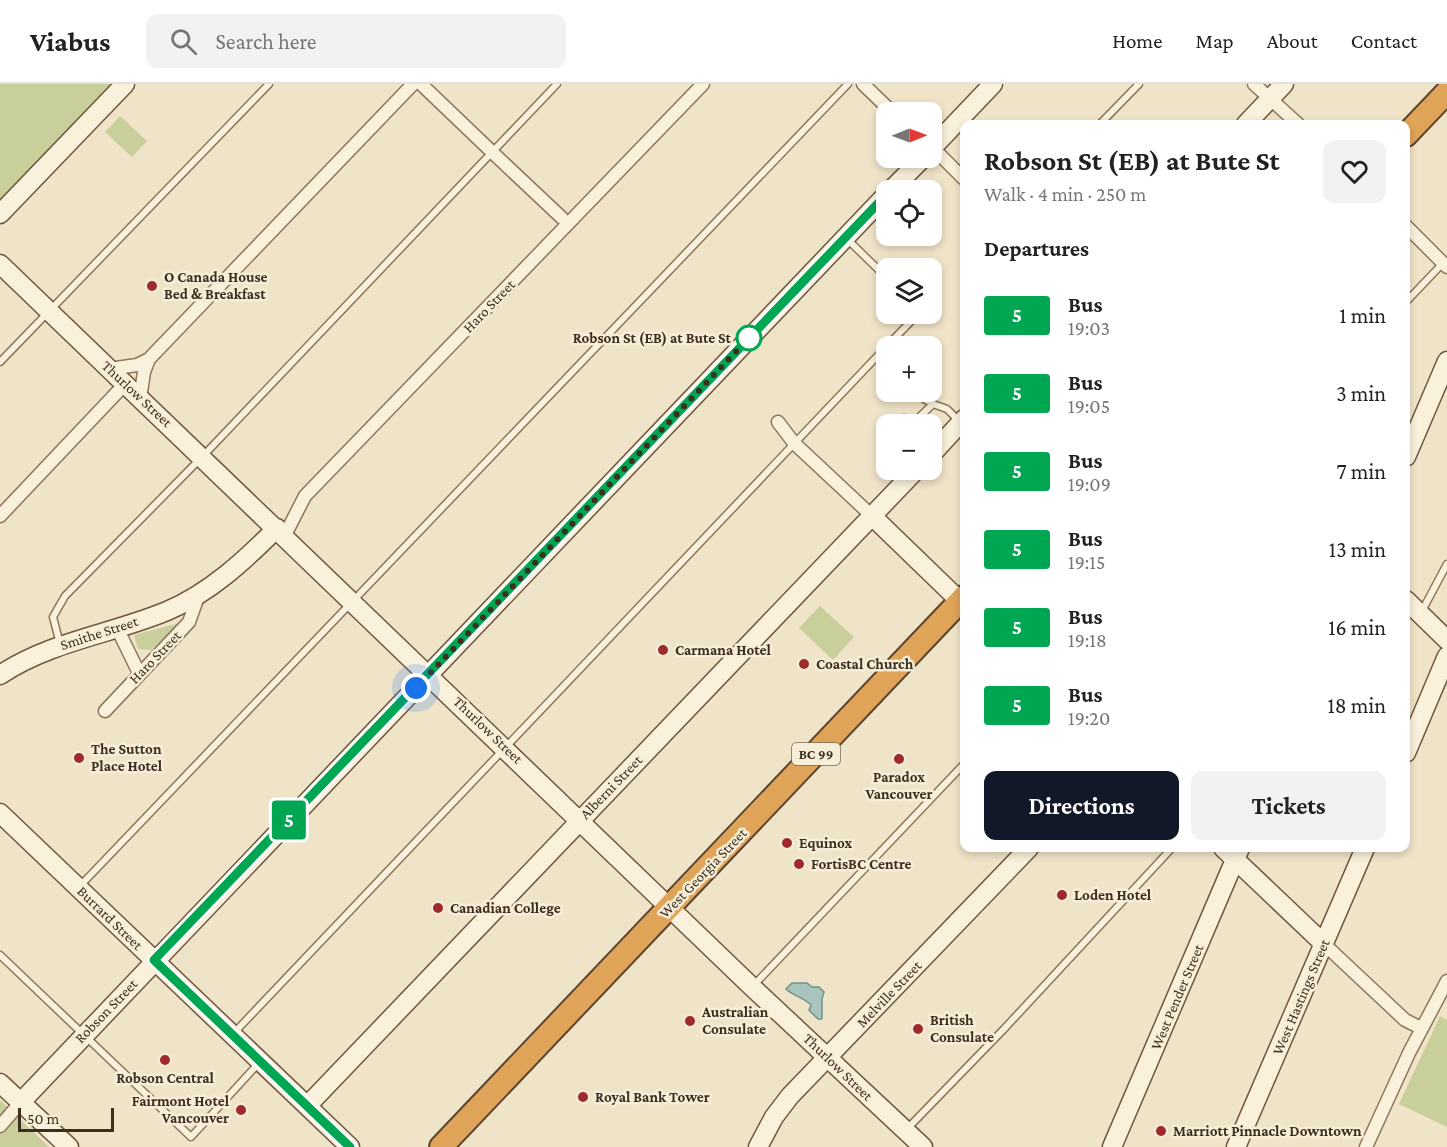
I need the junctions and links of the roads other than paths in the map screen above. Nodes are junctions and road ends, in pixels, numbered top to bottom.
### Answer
1 (124, 84) edge
2 (269, 84) edge
3 (412, 84) edge
4 (421, 84) edge
5 (557, 84) edge
6 (703, 84) edge
7 (848, 84) edge
8 (862, 84) edge
9 (993, 84) edge
10 (1139, 84) edge
11 (1254, 84) edge
12 (1284, 84) edge
13 (1447, 92) edge
14 (1270, 99) junction
15 (881, 102) edge
16 (1104, 120) edge
17 (1250, 120) edge
18 (1294, 120) edge
19 (1410, 131) edge
20 (942, 138) edge
21 (492, 152) junction
22 (942, 158) edge
23 (913, 168) edge
24 (960, 175) edge
25 (901, 180) edge
26 (876, 206) edge
27 (0, 214) edge
28 (562, 218) dead end
29 (1410, 230) edge
30 (846, 238) junction
31 (0, 264) edge
32 (1445, 265) edge
33 (876, 268) edge
34 (1410, 298) edge
35 (50, 311) junction
36 (909, 324) edge
37 (897, 336) edge
38 (876, 358) edge
39 (149, 359) junction
40 (1447, 361) edge
41 (0, 362) edge
42 (109, 369) junction
43 (125, 384) junction
44 (140, 399) junction
45 (928, 402) edge
46 (933, 405) junction
47 (923, 414) edge
48 (960, 419) edge
49 (778, 422) dead end
50 (960, 424) edge
51 (794, 442) junction
52 (942, 443) edge
53 (1410, 448) edge
54 (203, 456) junction
55 (906, 480) edge
56 (0, 516) edge
57 (872, 516) junction
58 (281, 532) junction
59 (1447, 564) edge
60 (199, 594) junction
61 (960, 598) edge
62 (353, 602) junction
63 (960, 604) edge
64 (1410, 604) edge
65 (1420, 614) junction
66 (117, 628) junction
67 (1447, 640) edge
68 (60, 645) junction
69 (1447, 656) edge
70 (139, 673) junction
71 (428, 674) junction
72 (0, 675) edge
73 (105, 711) dead end
74 (1410, 744) edge
75 (505, 747) junction
76 (960, 768) edge
77 (0, 813) edge
78 (579, 820) junction
79 (1025, 852) edge
80 (1168, 852) edge
81 (1233, 852) edge
82 (1234, 852) edge
83 (1363, 852) edge
84 (79, 887) junction
85 (670, 908) junction
86 (1324, 944) junction
87 (0, 955) edge
88 (154, 960) junction
89 (1447, 981) edge
90 (752, 987) junction
91 (1421, 1028) junction
92 (83, 1034) junction
93 (233, 1034) junction
94 (828, 1057) junction
95 (261, 1062) junction
96 (0, 1083) edge
97 (21, 1102) junction
98 (307, 1106) junction
99 (0, 1126) edge
100 (906, 1130) junction
101 (69, 1147) edge
102 (350, 1147) edge
103 (441, 1147) edge
104 (758, 1147) edge
105 (923, 1147) edge
106 (1112, 1147) edge
107 (1236, 1147) edge
108 (1366, 1147) edge

1 - 27 main road
2 - 35 lane
3 - 39 street
4 - 21 street
5 - 21 lane
6 - 58 street, Haro Street
7 - 62 lane
8 - 15 street
9 - 20 main road
10 - 16 lane
11 - 14 street
12 - 14 main road
13 - 19 highway
14 - 17 main road
14 - 18 street
21 - 28 street
21 - 54 lane
22 - 24 street
23 - 25 main road
26 - 30 main road, Robson Street
29 - 32 street
30 - 33 lane
30 - 71 main road, Robson Street
31 - 35 main road, Thurlow Street
32 - 34 lane
35 - 41 lane
35 - 42 main road, Thurlow Street
36 - 37 lane
38 - 51 lane
39 - 42 street
39 - 44 street
40 - 53 main road
42 - 43 main road, Thurlow Street
43 - 44 main road, Thurlow Street
43 - 56 street
44 - 54 main road, Thurlow Street
45 - 46 lane
46 - 47 lane
46 - 48 lane
49 - 51 street
50 - 52 main road
51 - 57 street
51 - 75 lane
54 - 58 main road, Thurlow Street
54 - 68 lane
55 - 57 main road, Alberni Street
57 - 61 main road
57 - 78 main road, Alberni Street
58 - 60 main road, Haro Street
58 - 62 main road, Thurlow Street
59 - 65 lane
60 - 66 main road, Smithe Street
60 - 70 street, Haro Street
62 - 71 main road, Thurlow Street
62 - 84 lane
63 - 85 highway, West Georgia Street / BC 99
64 - 65 main road
65 - 67 main road
66 - 68 main road, Smithe Street
66 - 70 street
68 - 72 main road, Smithe Street
69 - 74 main road
70 - 73 street, Haro Street
71 - 75 main road, Thurlow Street
71 - 88 main road, Robson Street
75 - 78 main road, Thurlow Street
75 - 93 lane
76 - 90 lane
77 - 84 main road, Burrard Street
78 - 85 main road, Thurlow Street
78 - 98 main road, Alberni Street
79 - 94 main road, Melville Street
80 - 100 lane
81 - 106 main road, West Pender Street
82 - 86 main road
83 - 86 main road, West Hastings Street
84 - 88 main road, Burrard Street
85 - 90 main road, Thurlow Street
85 - 103 highway, West Georgia Street / BC 99
86 - 91 street
86 - 107 main road, West Hastings Street
87 - 92 lane
88 - 92 main road, Robson Street
88 - 93 main road, Burrard Street
89 - 91 street
90 - 94 main road, Thurlow Street
91 - 108 street
92 - 95 lane
92 - 97 main road, Robson Street
93 - 95 main road, Burrard Street
94 - 100 main road, Thurlow Street
94 - 104 main road, Melville Street
95 - 98 main road, Burrard Street
96 - 97 main road
97 - 99 street, Robson Street
97 - 101 main road
98 - 102 main road, Burrard Street
100 - 105 main road, Thurlow Street

